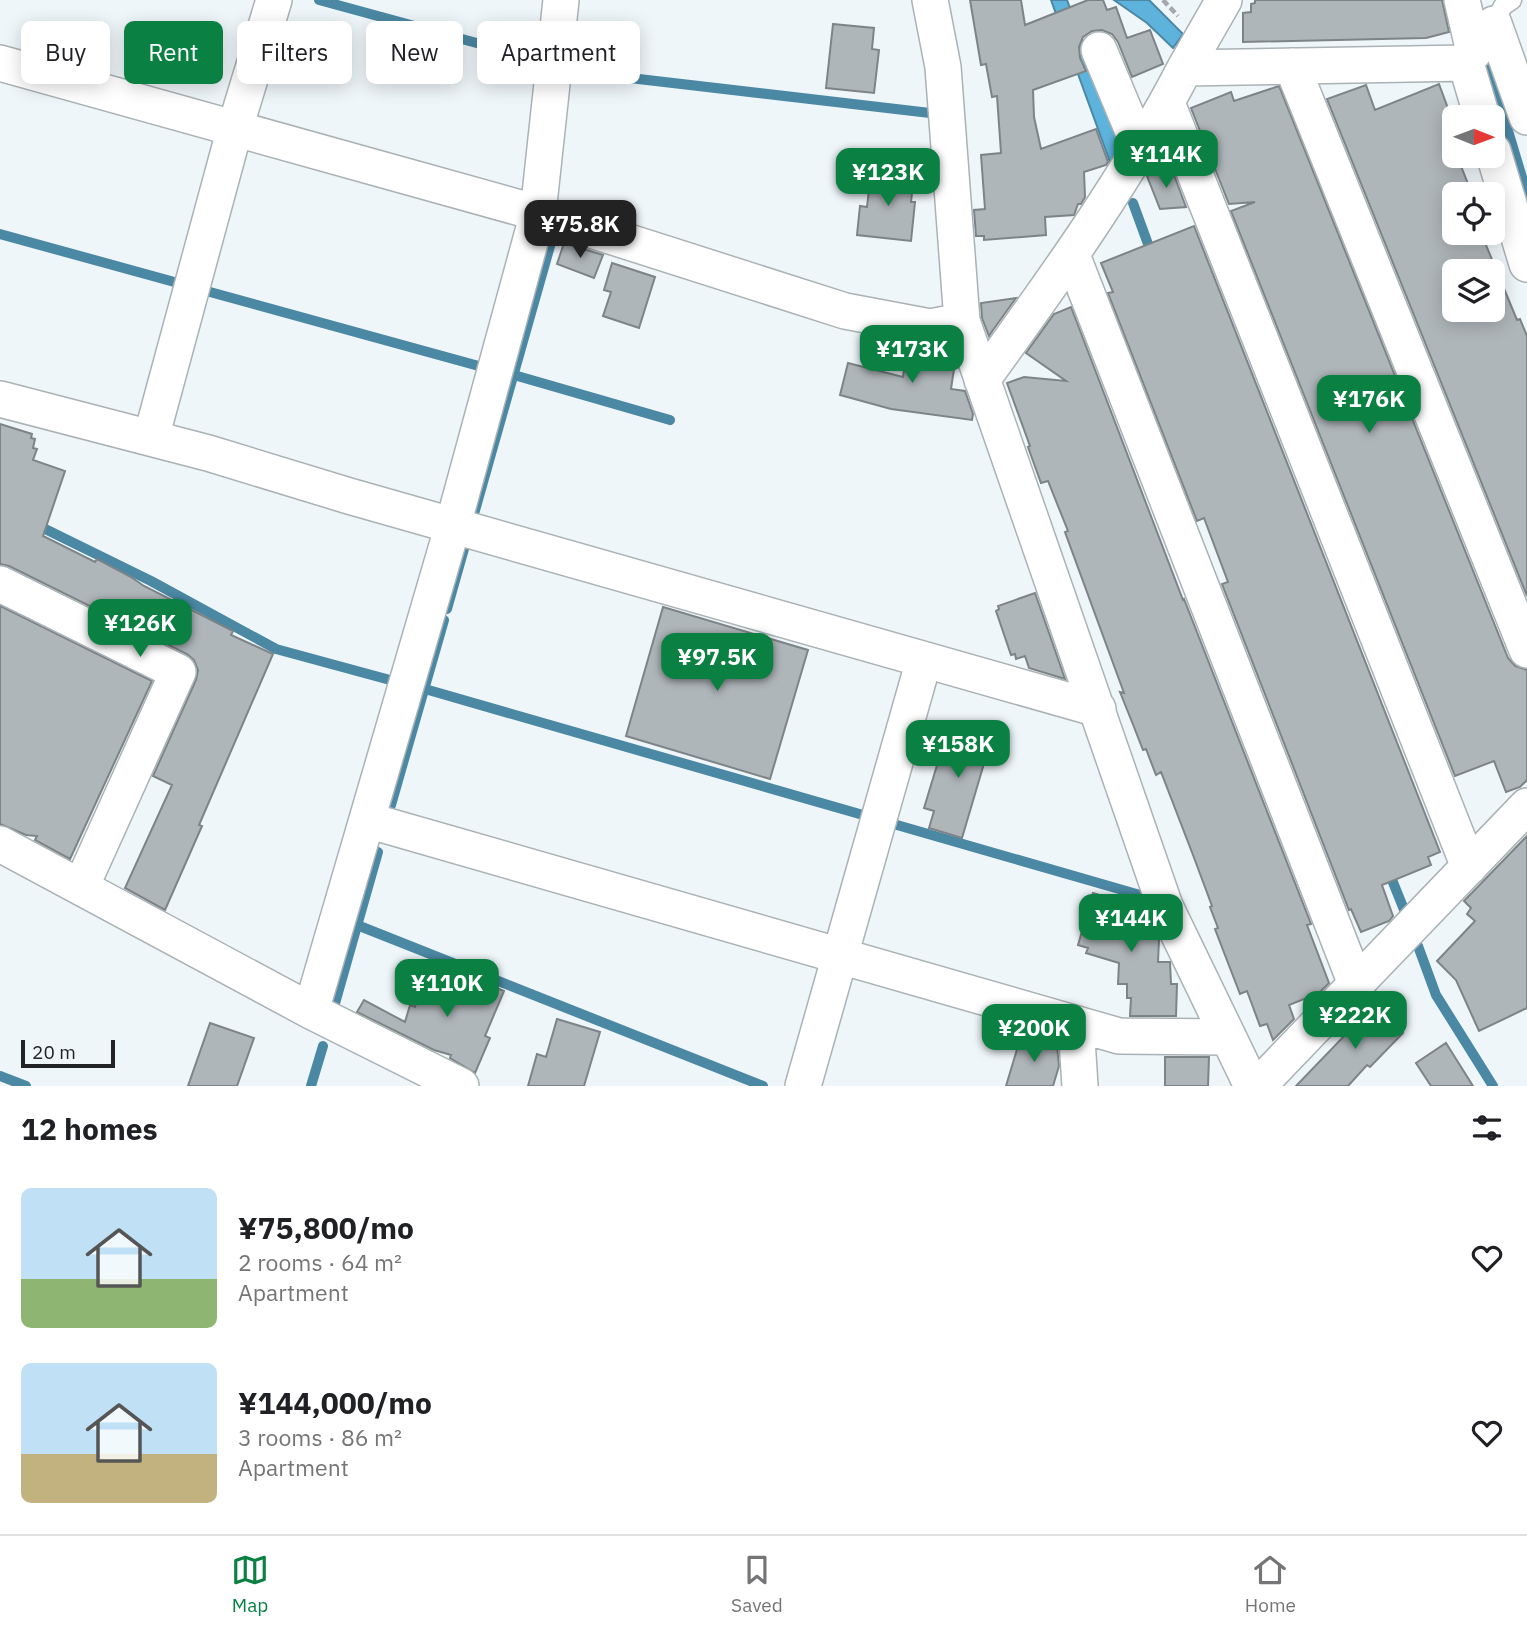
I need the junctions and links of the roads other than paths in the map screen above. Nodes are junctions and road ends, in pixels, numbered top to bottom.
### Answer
1 (274, 0) edge
2 (561, 0) edge
3 (930, 0) edge
4 (1224, 0) edge
5 (1462, 0) edge
6 (1486, 35) edge
7 (1099, 50) dead end
8 (0, 63) edge
9 (1292, 66) junction
10 (1185, 68) junction
11 (1167, 103) junction
12 (1483, 105) edge
13 (1527, 117) edge
14 (235, 128) junction
15 (1140, 148) junction
16 (1498, 168) edge
17 (538, 213) junction
18 (1072, 255) junction
19 (1527, 264) edge
20 (962, 321) junction
21 (982, 380) junction
22 (0, 399) edge
23 (151, 438) junction
24 (453, 526) junction
25 (0, 584) edge
26 (1527, 650) edge
27 (924, 660) junction
28 (1098, 709) junction
29 (1527, 806) edge
30 (367, 820) junction
31 (0, 844) edge
32 (1469, 867) junction
33 (81, 887) junction
34 (841, 956) junction
35 (1356, 984) junction
36 (311, 1011) junction
37 (1076, 1024) junction
38 (1227, 1037) junction
39 (461, 1086) edge
40 (803, 1086) edge
41 (1080, 1086) edge
42 (1252, 1086) edge
43 (1258, 1086) edge

1 - 14 street
2 - 17 street
3 - 20 street
4 - 10 street
5 - 6 street
6 - 9 street
6 - 12 street
6 - 13 street
7 - 15 street
8 - 14 street
9 - 10 street
9 - 26 street
10 - 11 street
11 - 15 street
11 - 32 street
14 - 17 street
14 - 23 street
15 - 18 street
16 - 19 street
17 - 20 street
17 - 24 street
18 - 21 street
18 - 35 street
20 - 21 street
21 - 28 street
22 - 23 street
23 - 24 street
24 - 27 street
24 - 30 street
25 - 33 street
27 - 28 street
27 - 34 street
28 - 38 street
29 - 32 street
30 - 34 street
30 - 36 street
31 - 33 street
32 - 35 street
33 - 36 street
34 - 37 street
34 - 40 street
35 - 43 street
36 - 39 street
37 - 38 street
37 - 41 street
38 - 42 street

